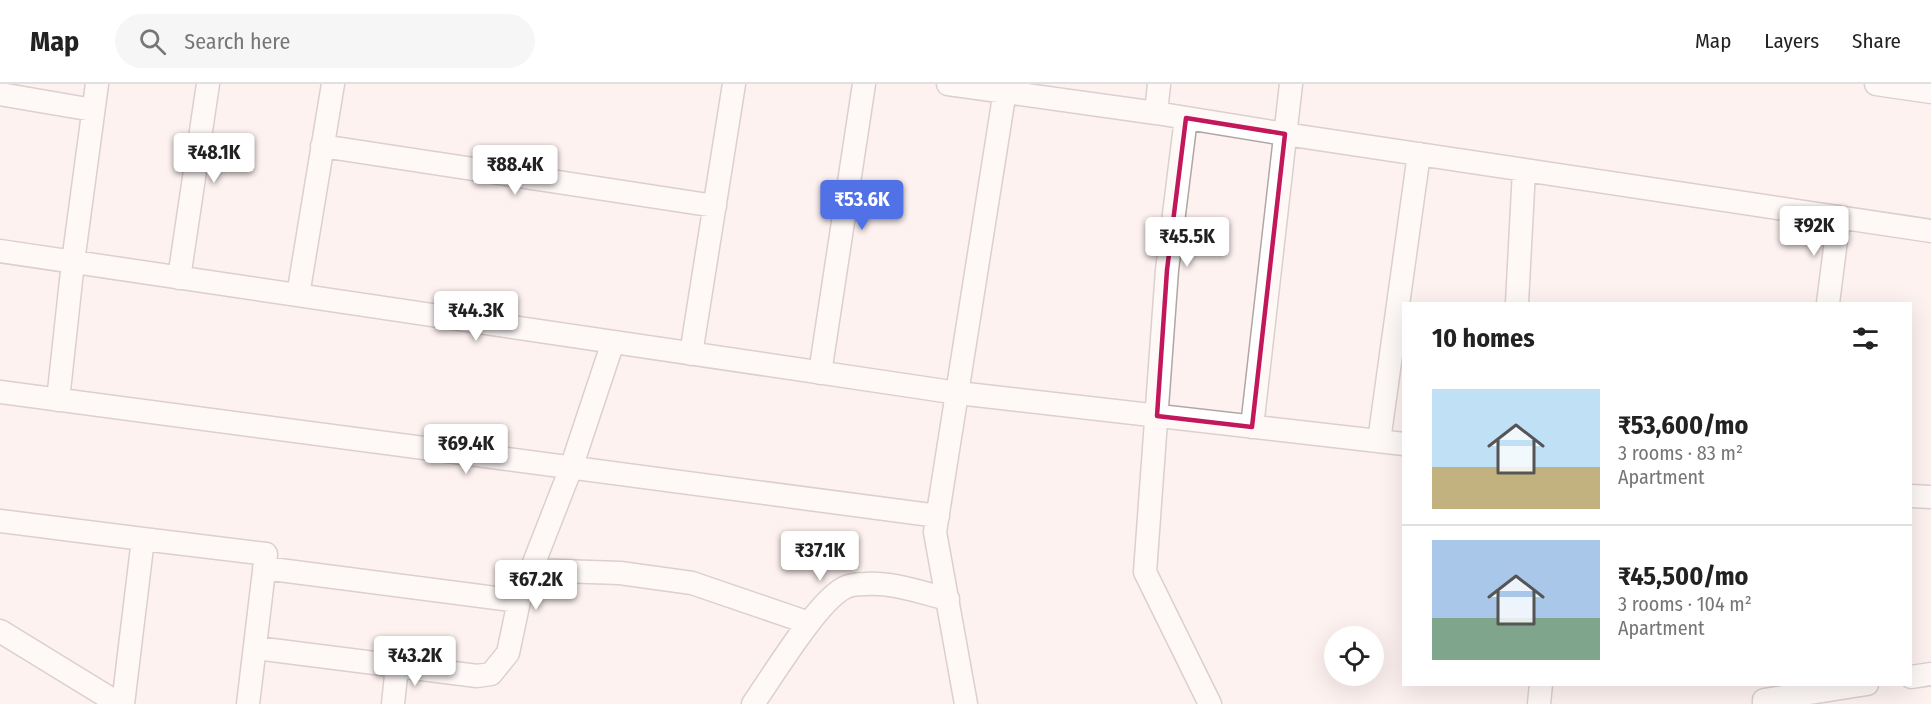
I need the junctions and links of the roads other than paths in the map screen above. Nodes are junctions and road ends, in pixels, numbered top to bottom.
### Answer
1 (97, 84) edge
2 (208, 84) edge
3 (333, 84) edge
4 (734, 84) edge
5 (864, 84) edge
6 (948, 84) edge
7 (1158, 84) edge
8 (1291, 84) edge
9 (1876, 84) edge
10 (1006, 88) edge
11 (1931, 92) edge
12 (0, 94) edge
13 (93, 110) junction
14 (1156, 113) junction
15 (1186, 118) junction
16 (1285, 135) junction
17 (322, 146) junction
18 (1419, 154) junction
19 (1524, 170) junction
20 (714, 206) junction
21 (1839, 217) junction
22 (1931, 231) edge
23 (0, 251) edge
24 (73, 262) junction
25 (179, 278) junction
26 (298, 295) junction
27 (1517, 302) edge
28 (1828, 302) edge
29 (613, 342) junction
30 (691, 354) junction
31 (820, 373) junction
32 (0, 392) edge
33 (958, 393) junction
34 (58, 400) junction
35 (1157, 416) junction
36 (1252, 427) junction
37 (1379, 441) junction
38 (1402, 444) edge
39 (571, 468) junction
40 (1912, 496) edge
41 (1931, 497) edge
42 (938, 516) junction
43 (0, 521) edge
44 (143, 539) junction
45 (264, 568) junction
46 (531, 570) junction
47 (948, 599) junction
48 (519, 601) junction
49 (809, 623) junction
50 (0, 632) edge
51 (256, 648) junction
52 (397, 666) junction
53 (1931, 674) edge
54 (1912, 677) edge
55 (1541, 686) edge
56 (1850, 686) edge
57 (1763, 696) edge
58 (121, 704) edge
59 (248, 704) edge
60 (393, 704) edge
61 (753, 704) edge
62 (966, 704) edge
63 (1210, 704) edge
64 (1539, 704) edge

1 - 13 street
2 - 25 street
3 - 17 street
4 - 20 street
5 - 31 street
6 - 10 street
7 - 14 street
8 - 16 street
9 - 11 street
10 - 14 street
10 - 33 street
12 - 13 street
13 - 24 street
14 - 15 street
15 - 16 street
15 - 35 street
16 - 18 street
16 - 36 street
17 - 20 street
17 - 26 street
18 - 19 street
18 - 37 street
19 - 21 street
19 - 27 street
20 - 30 street
21 - 22 street
21 - 28 street
23 - 24 street
24 - 25 street
24 - 34 street
25 - 26 street
26 - 29 street
29 - 30 street
29 - 39 street
30 - 31 street
31 - 33 street
32 - 34 street
33 - 35 street
33 - 42 street
34 - 39 street
35 - 36 street
35 - 63 street
36 - 37 street
37 - 38 street
39 - 42 street
39 - 46 street
40 - 41 street
42 - 47 street
43 - 44 street
44 - 45 street
44 - 58 street
45 - 48 street
45 - 51 street
46 - 48 street
46 - 49 street
47 - 49 street
47 - 62 street
48 - 52 street
49 - 61 street
50 - 58 street
51 - 52 street
51 - 59 street
52 - 60 street
53 - 54 street
55 - 64 street
56 - 57 street

